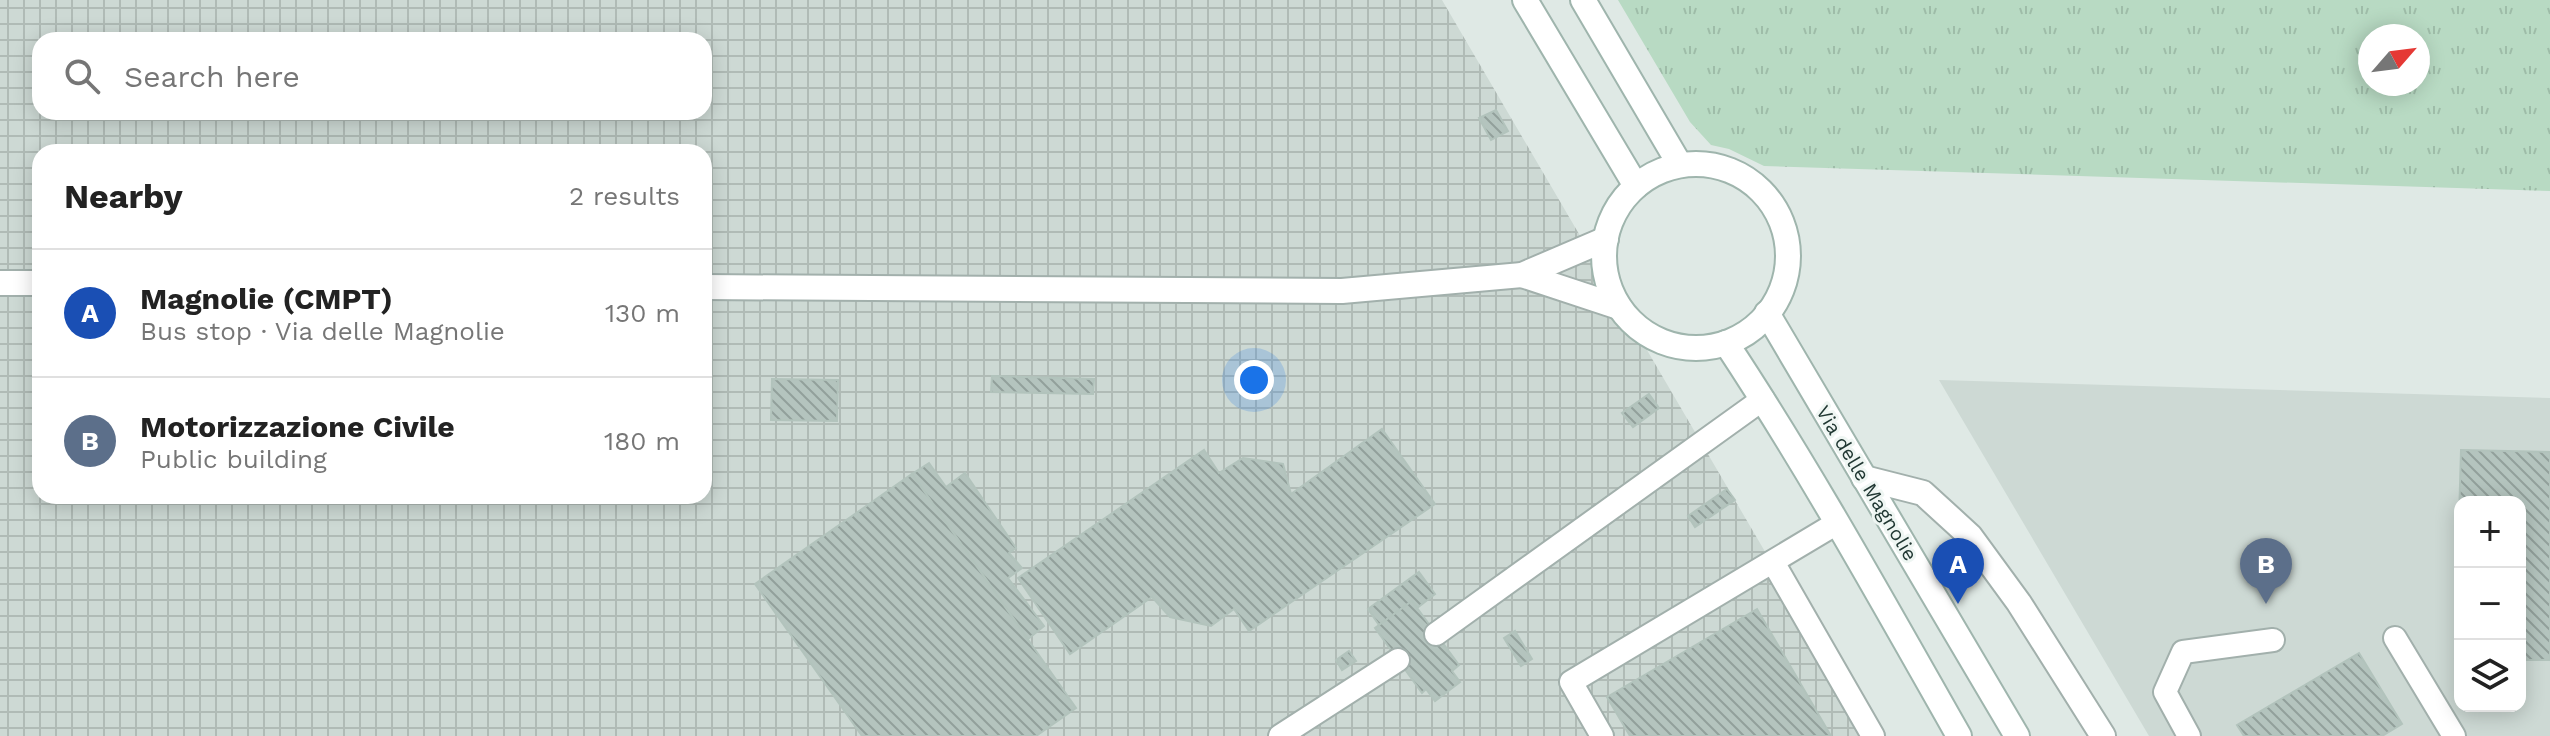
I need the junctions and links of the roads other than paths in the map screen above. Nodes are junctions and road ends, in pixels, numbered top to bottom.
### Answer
1 (1525, 0) edge
2 (1583, 0) edge
3 (1680, 165) junction
4 (1636, 186) junction
5 (1606, 239) junction
6 (1522, 275) junction
7 (0, 283) edge
8 (32, 283) edge
9 (712, 287) edge
10 (1619, 307) junction
11 (1767, 313) junction
12 (1726, 343) junction
13 (1763, 399) junction
14 (1864, 478) junction
15 (1837, 523) junction
16 (1773, 562) junction
17 (1436, 634) dead end
18 (2395, 638) dead end
19 (2273, 640) dead end
20 (1398, 660) dead end
21 (1280, 736) edge
22 (1602, 736) edge
23 (1873, 736) edge
24 (1959, 736) edge
25 (2017, 736) edge
26 (2103, 736) edge
27 (2189, 736) edge
28 (2454, 736) edge

1 - 4 street
2 - 3 street
3 - 4 street
3 - 11 street
4 - 5 street
5 - 6 street
5 - 10 street
6 - 9 street
6 - 10 street
7 - 8 street
10 - 12 street
11 - 12 street
11 - 14 street, Via delle Magnolie
12 - 13 street
13 - 15 street
13 - 17 lane
14 - 25 street, Via delle Magnolie
14 - 26 street
15 - 16 lane
15 - 24 street
16 - 22 lane
16 - 23 lane
18 - 28 lane
19 - 27 lane
20 - 21 lane

